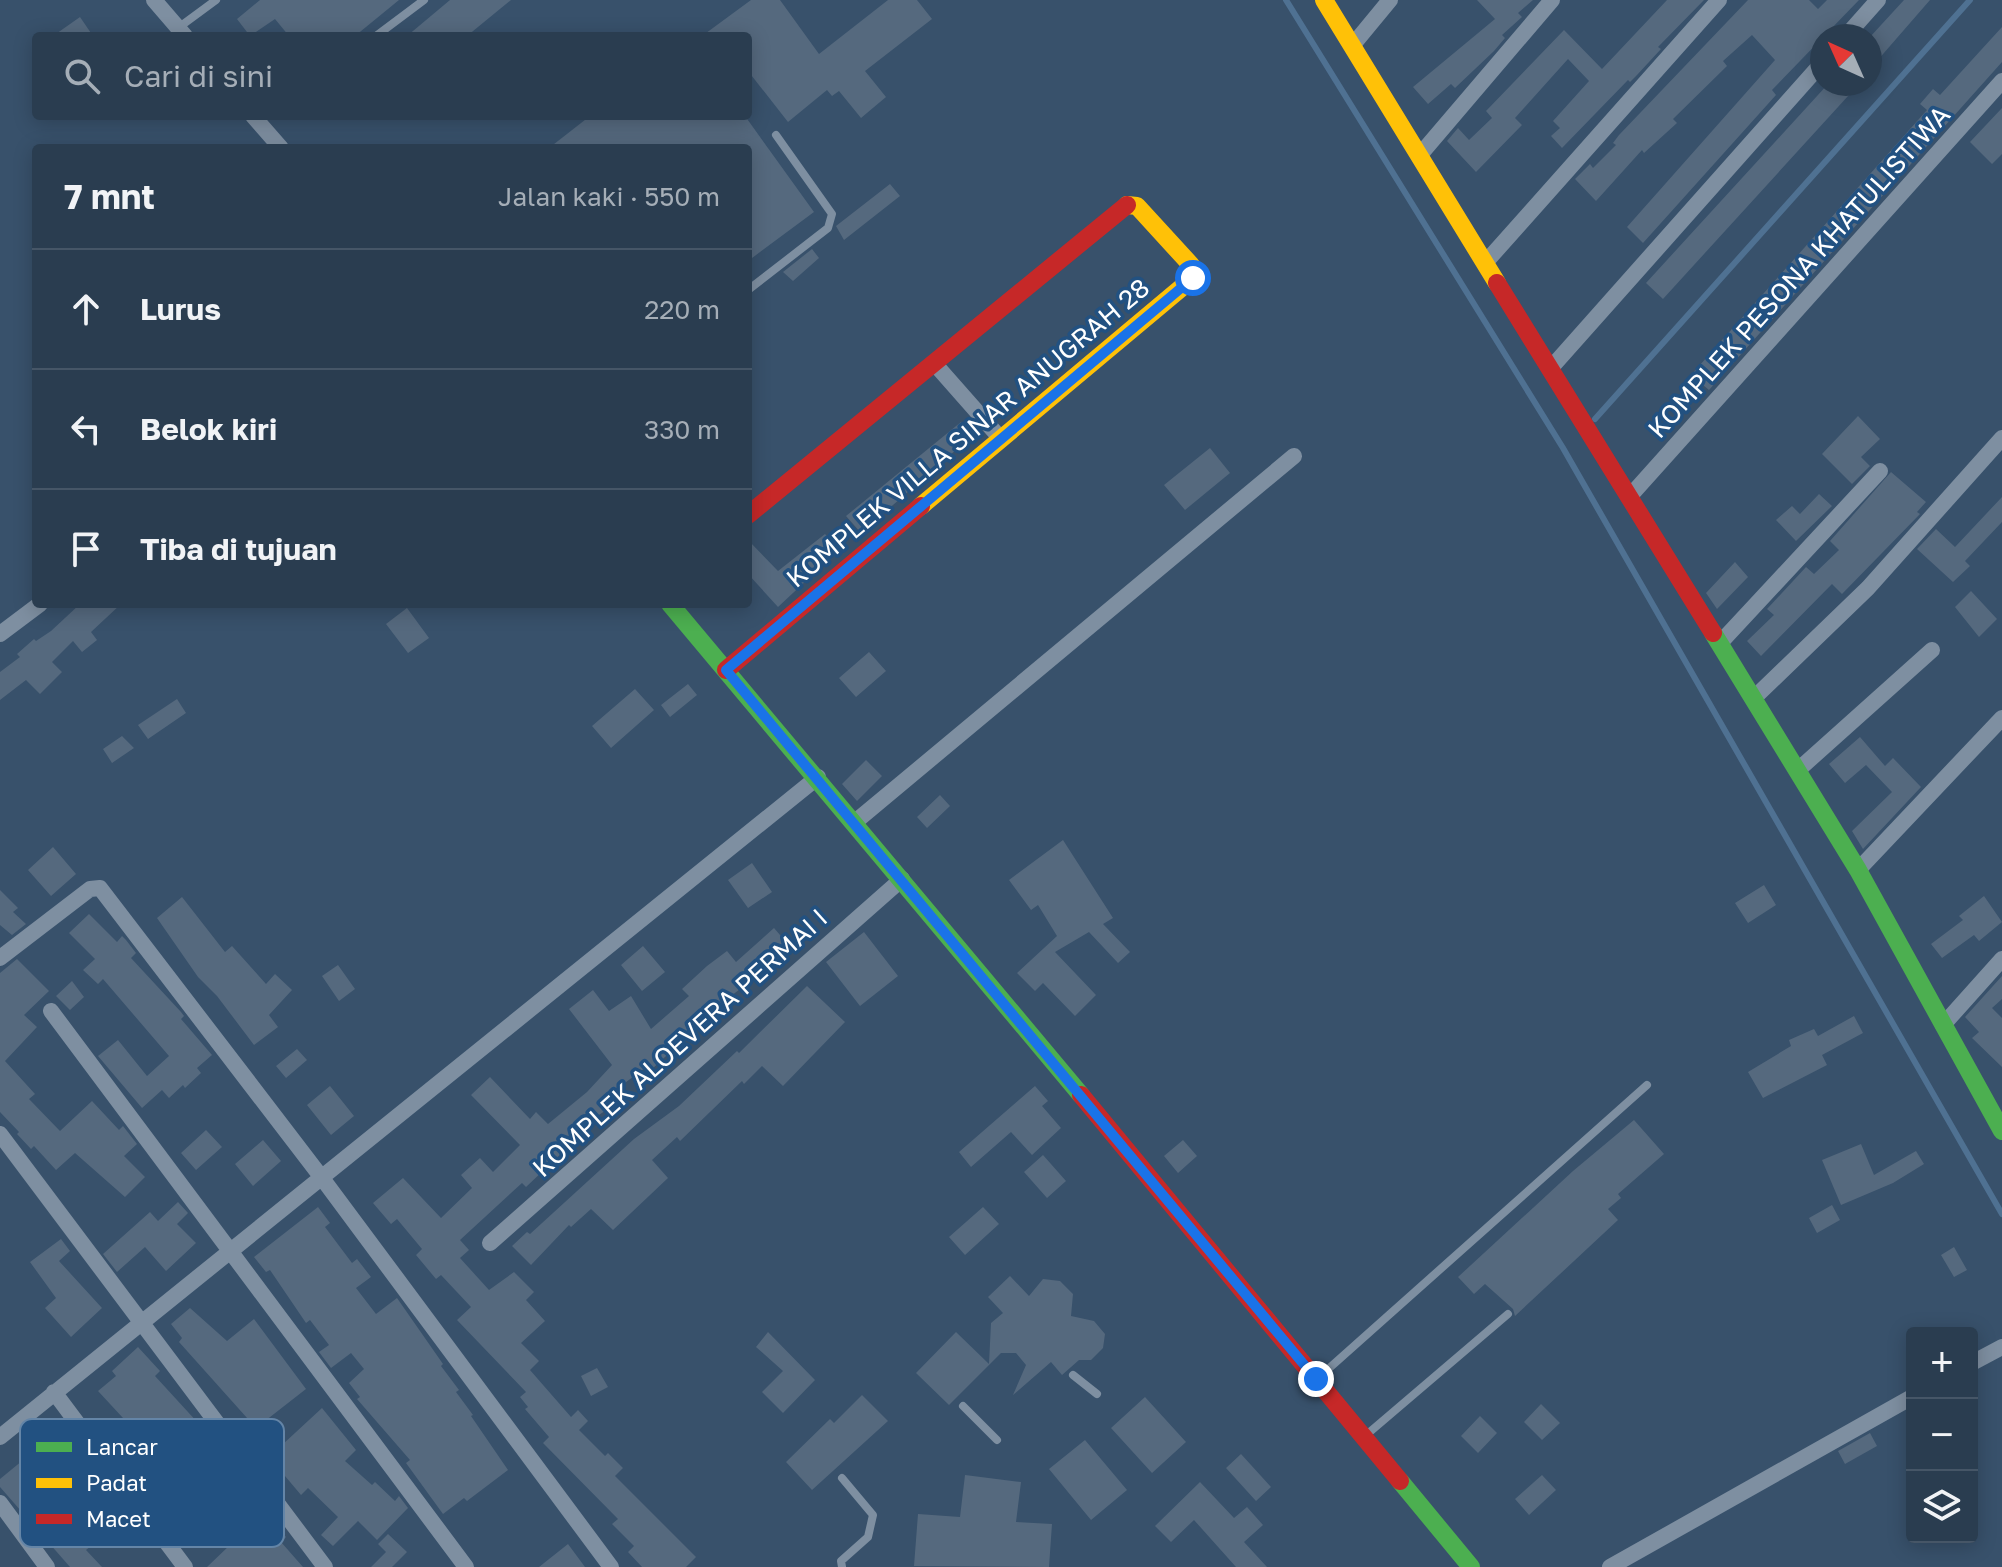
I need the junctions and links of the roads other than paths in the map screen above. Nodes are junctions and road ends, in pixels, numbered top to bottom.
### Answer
1 (154, 0) edge
2 (216, 0) edge
3 (424, 0) edge
4 (1324, 0) edge
5 (1390, 0) edge
6 (1552, 0) edge
7 (1719, 0) edge
8 (1878, 0) edge
9 (1857, 24) edge
10 (182, 32) edge
11 (381, 32) edge
12 (1352, 46) junction
13 (1810, 76) edge
14 (2002, 81) edge
15 (262, 120) edge
16 (776, 135) dead end
17 (278, 144) edge
18 (1419, 156) junction
19 (1485, 263) junction
20 (752, 287) edge
21 (934, 363) junction
22 (1550, 369) junction
23 (2002, 438) edge
24 (1001, 439) junction
25 (1294, 456) dead end
26 (1880, 471) dead end
27 (1631, 495) junction
28 (752, 512) edge
29 (35, 608) edge
30 (673, 608) edge
31 (0, 634) edge
32 (1721, 642) junction
33 (1932, 650) dead end
34 (726, 670) junction
35 (1755, 697) junction
36 (2002, 718) edge
37 (1798, 770) junction
38 (818, 777) junction
39 (855, 822) junction
40 (1858, 870) junction
41 (902, 879) junction
42 (0, 958) edge
43 (2002, 959) edge
44 (51, 1011) dead end
45 (1943, 1025) junction
46 (1647, 1085) dead end
47 (2002, 1131) edge
48 (0, 1134) edge
49 (322, 1178) junction
50 (490, 1243) dead end
51 (231, 1248) junction
52 (1508, 1314) dead end
53 (140, 1323) junction
54 (2002, 1347) edge
55 (1978, 1360) edge
56 (1073, 1375) dead end
57 (1316, 1379) junction
58 (54, 1392) junction
59 (1097, 1394) dead end
60 (1908, 1399) edge
61 (963, 1406) dead end
62 (22, 1419) edge
63 (74, 1419) edge
64 (213, 1419) edge
65 (20, 1420) edge
66 (0, 1437) edge
67 (1364, 1437) junction
68 (997, 1440) dead end
69 (842, 1478) dead end
70 (0, 1503) edge
71 (284, 1513) edge
72 (20, 1530) edge
73 (32, 1547) edge
74 (170, 1547) edge
75 (47, 1567) edge
76 (185, 1567) edge
77 (325, 1567) edge
78 (466, 1567) edge
79 (611, 1567) edge
80 (842, 1567) edge
81 (1471, 1567) edge
82 (1610, 1567) edge

1 - 10 street
2 - 10 lane
3 - 11 lane
4 - 12 street
5 - 12 street
6 - 18 street
7 - 19 street
8 - 9 street
12 - 18 street
13 - 22 street
14 - 27 street, KOMPLEK PESONA KHATULISTIWA
15 - 17 street
16 - 20 lane
18 - 19 street
19 - 22 street
21 - 24 street
21 - 24 street, KOMPLEK VILLA SINAR ANUGRAH 28
21 - 28 street, KOMPLEK VILLA SINAR ANUGRAH 28
22 - 27 street
23 - 35 street
24 - 34 street, KOMPLEK VILLA SINAR ANUGRAH 28
25 - 39 street
26 - 32 street
27 - 32 street
29 - 31 street
30 - 34 street
32 - 35 street
33 - 37 street
34 - 38 street
35 - 37 street
36 - 40 street
37 - 40 street
38 - 39 street
38 - 49 street
39 - 41 street
40 - 45 street
41 - 50 street, KOMPLEK ALOEVERA PERMAI I
41 - 57 street
42 - 49 street
43 - 45 street
44 - 51 street
45 - 47 street
46 - 57 lane
48 - 53 street
49 - 51 street
49 - 79 street
51 - 53 street
51 - 78 street
52 - 67 lane
53 - 58 street
53 - 64 street
54 - 55 street
56 - 59 lane
57 - 67 street
58 - 62 street
58 - 63 street
60 - 82 street
61 - 68 lane
65 - 66 street
67 - 81 street
69 - 80 lane
70 - 72 street
71 - 77 street
73 - 75 street
74 - 76 street

